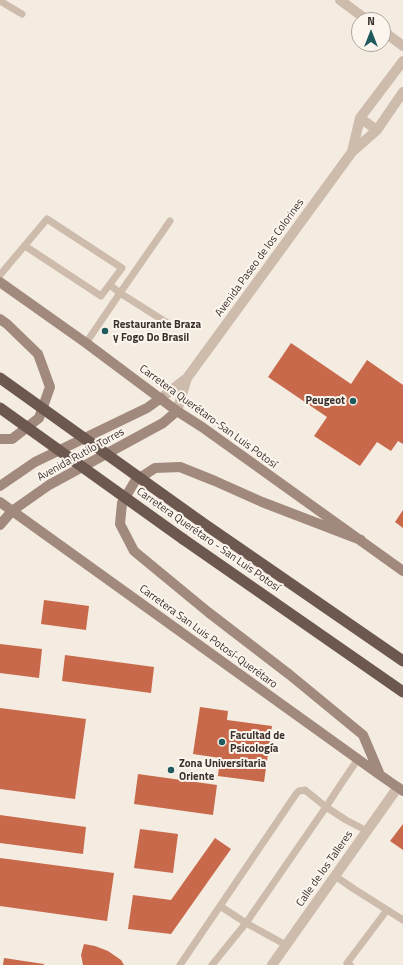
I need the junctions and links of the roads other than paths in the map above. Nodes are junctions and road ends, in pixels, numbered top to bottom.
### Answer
1 (340, 0) edge
2 (0, 1) edge
3 (357, 12) edge
4 (22, 14) dead end
5 (391, 37) edge
6 (403, 46) edge
7 (403, 61) edge
8 (403, 92) edge
9 (377, 96) junction
10 (392, 106) junction
11 (360, 118) junction
12 (377, 130) junction
13 (352, 152) junction
14 (170, 221) dead end
15 (25, 246) junction
16 (0, 275) edge
17 (0, 282) edge
18 (110, 285) junction
19 (120, 293) junction
20 (0, 318) edge
21 (169, 324) dead end
22 (86, 343) junction
23 (0, 378) edge
24 (187, 378) junction
25 (161, 398) junction
26 (0, 408) edge
27 (177, 411) junction
28 (0, 439) edge
29 (0, 486) edge
30 (0, 502) edge
31 (12, 511) junction
32 (0, 525) edge
33 (361, 540) junction
34 (403, 571) edge
35 (403, 661) edge
36 (403, 692) edge
37 (358, 759) junction
38 (380, 775) junction
39 (401, 789) edge
40 (326, 807) junction
41 (367, 831) junction
42 (335, 876) junction
43 (220, 906) junction
44 (387, 910) junction
45 (403, 920) edge
46 (246, 923) junction
47 (286, 945) junction
48 (347, 964) edge
49 (180, 965) edge
50 (212, 965) edge
51 (272, 965) edge

1 - 3 street
2 - 4 lane
5 - 6 street
7 - 9 street, Avenida Paseo de los Colorines
8 - 10 street, Avenida Paseo de los Colorines
9 - 10 street
9 - 11 street, Avenida Paseo de los Colorines
10 - 12 street, Avenida Paseo de los Colorines
11 - 12 street
11 - 13 street, Avenida Paseo de los Colorines
12 - 13 street, Avenida Paseo de los Colorines
13 - 24 street, Avenida Paseo de los Colorines
14 - 19 lane
15 - 16 lane
15 - 18 lane
15 - 18 lane
17 - 22 main road, Carretera Querétaro-San Luis Potosí
18 - 19 lane
19 - 21 lane
19 - 22 lane
20 - 28 main road
22 - 25 main road, Carretera Querétaro-San Luis Potosí
23 - 35 highway, Carretera Querétaro - San Luis Potosí, bridge
24 - 25 street, Avenida Paseo de los Colorines
24 - 27 street, Avenida Paseo de los Colorines
25 - 27 main road, Carretera Querétaro-San Luis Potosí
25 - 29 main road, Avenida Rutilo Torres
26 - 36 highway, Carretera Querétaro - San Luis Potosí, bridge
27 - 31 main road, Avenida Rutilo Torres
27 - 33 main road, Carretera Querétaro-San Luis Potosí
30 - 31 main road, Carretera San Luis Potosí-Querétaro
31 - 32 main road, Avenida Rutilo Torres
31 - 37 main road, Carretera San Luis Potosí-Querétaro
33 - 34 main road, Carretera Querétaro-San Luis Potosí
33 - 38 main road
37 - 38 main road, Carretera San Luis Potosí-Querétaro
37 - 40 lane
38 - 39 main road, Carretera San Luis Potosí-Querétaro
39 - 41 street, Calle de los Talleres
40 - 41 lane
40 - 43 lane
40 - 46 lane
41 - 42 street, Calle de los Talleres
42 - 44 lane
42 - 47 street, Calle de los Talleres
43 - 46 lane
43 - 49 lane
44 - 45 lane
44 - 48 lane
46 - 47 lane
46 - 50 lane
47 - 51 street, Calle de los Talleres

